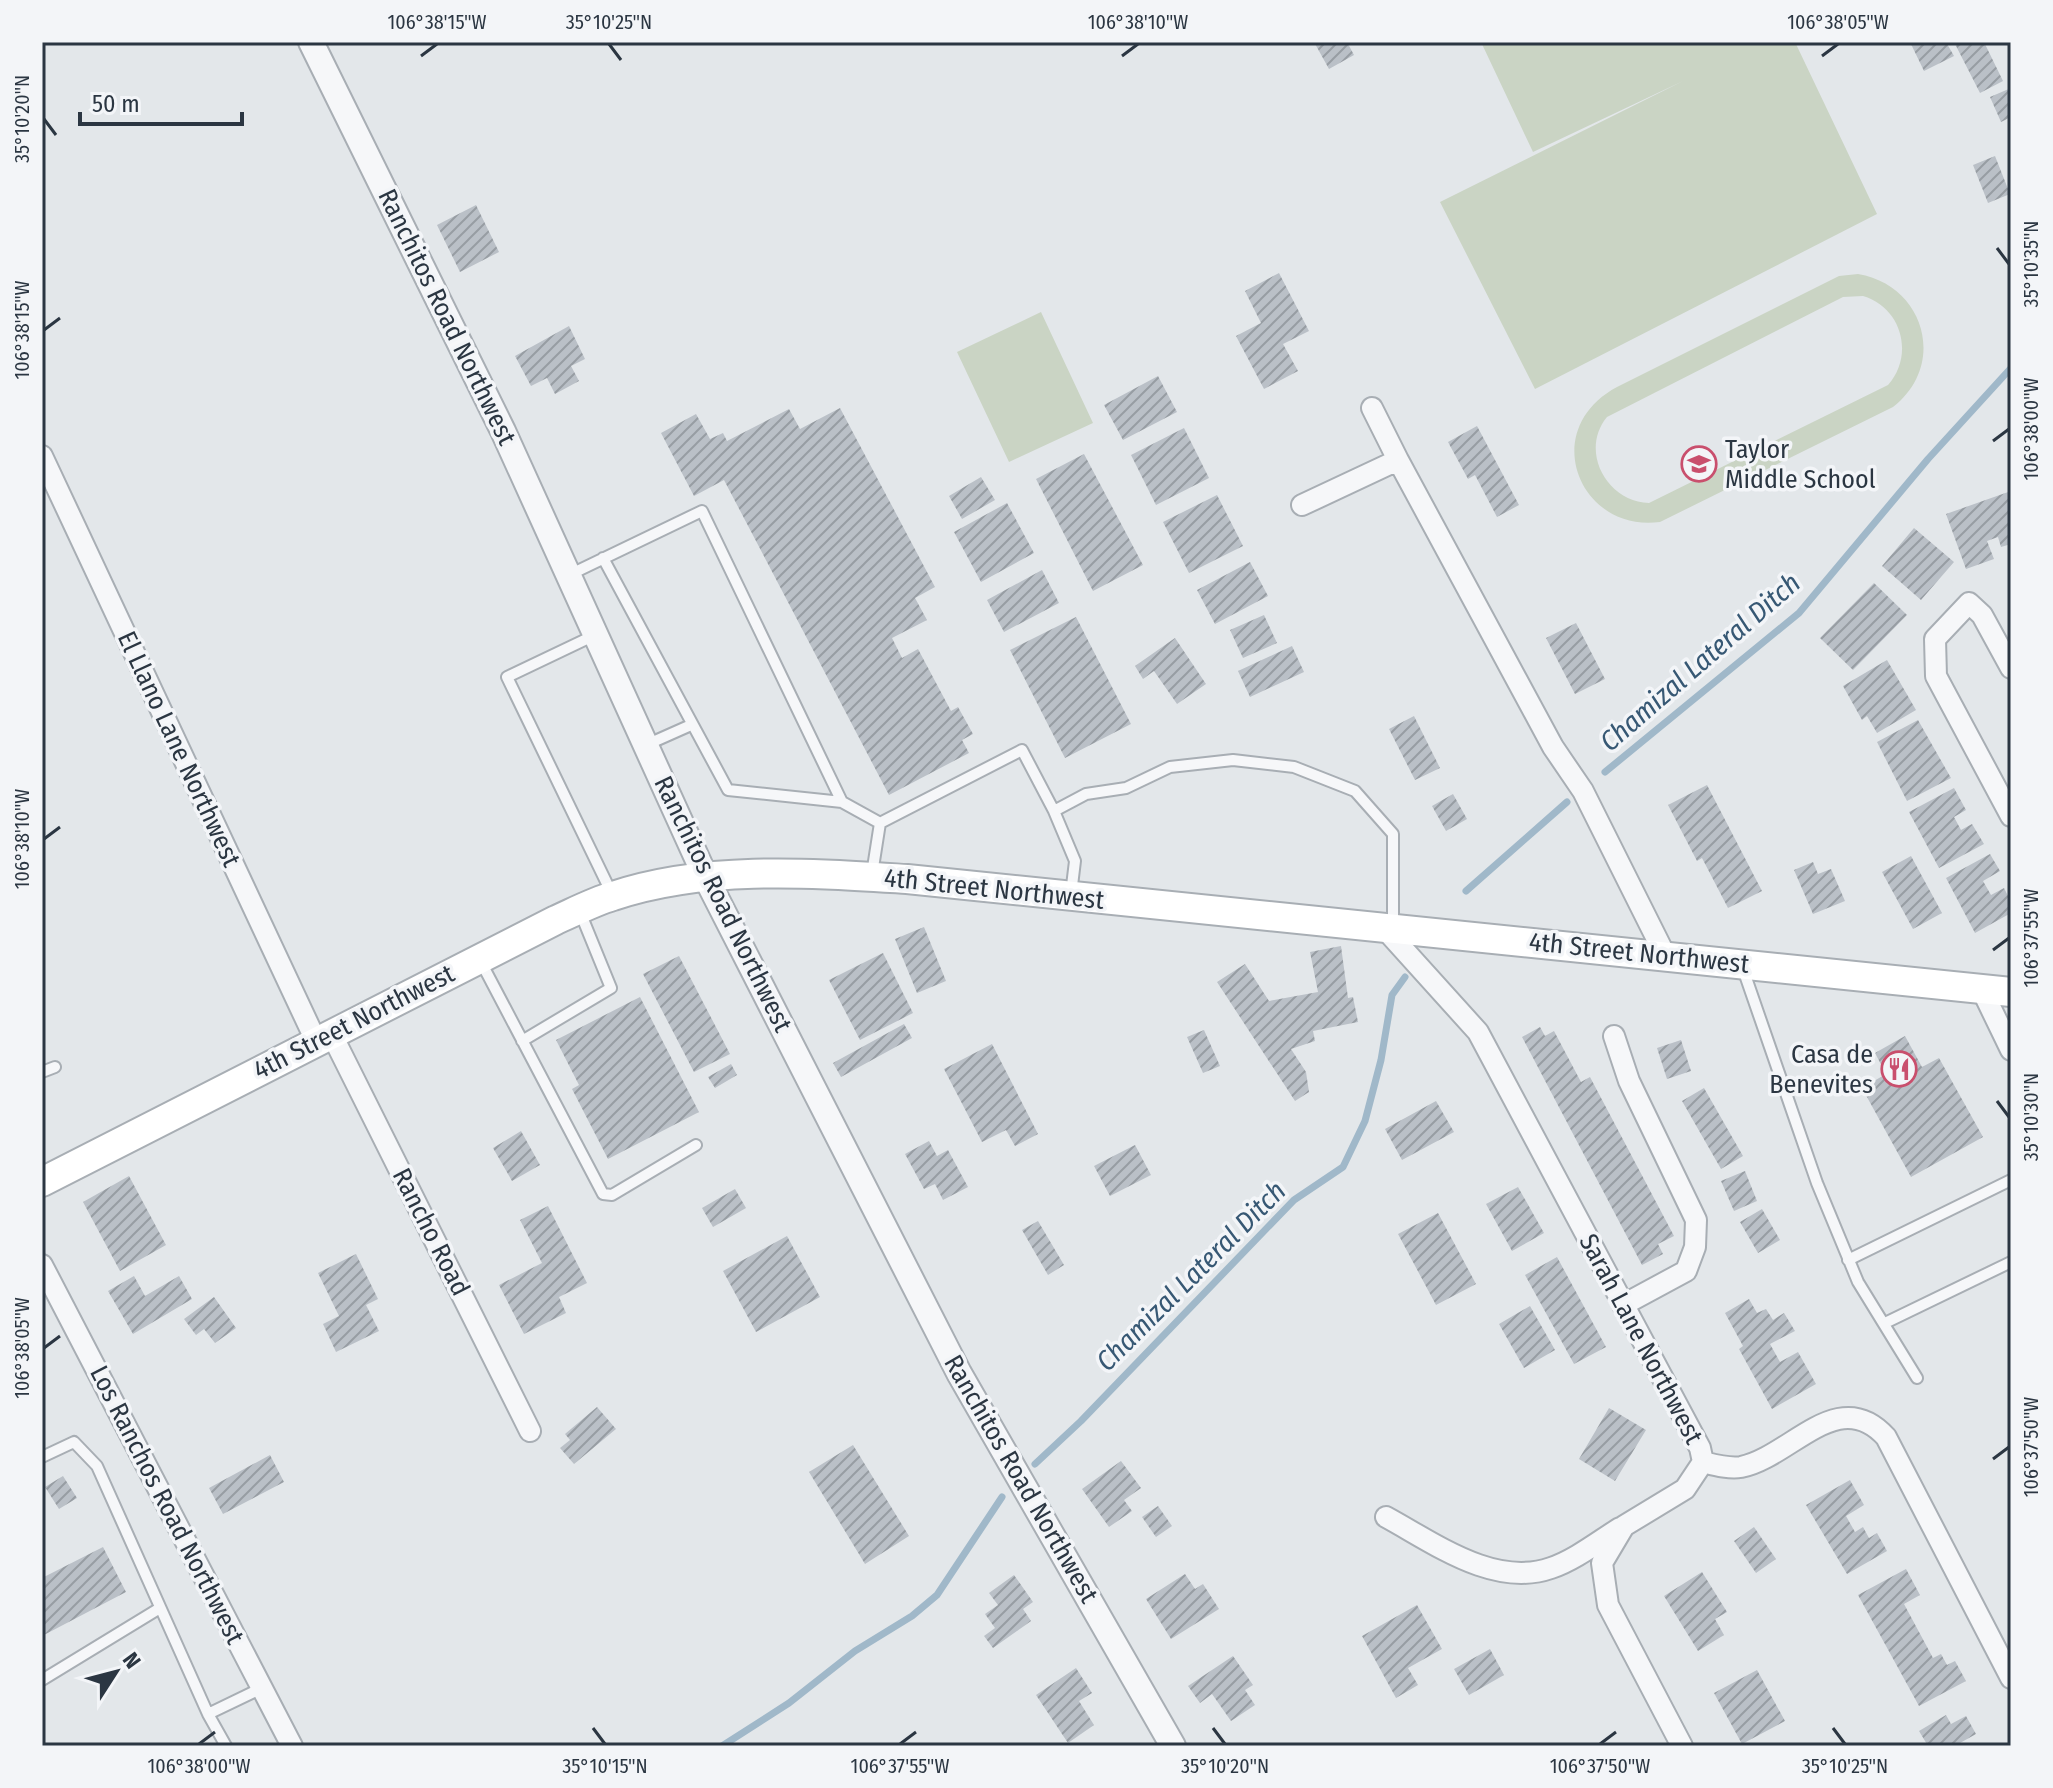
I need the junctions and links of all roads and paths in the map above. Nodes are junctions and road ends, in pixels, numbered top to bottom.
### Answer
1 (311, 42) edge
2 (1372, 408) dead end
3 (42, 456) edge
4 (1398, 460) junction
5 (1302, 505) dead end
6 (603, 558) junction
7 (568, 575) junction
8 (595, 635) junction
9 (2011, 668) edge
10 (691, 725) junction
11 (646, 745) junction
12 (842, 802) junction
13 (1054, 811) junction
14 (2011, 816) edge
15 (880, 823) junction
16 (871, 876) junction
17 (706, 878) junction
18 (613, 896) junction
19 (1071, 896) junction
20 (579, 910) junction
21 (1389, 929) junction
22 (1665, 955) junction
23 (479, 959) junction
24 (1741, 964) junction
25 (1982, 990) junction
26 (2011, 992) edge
27 (1614, 1036) dead end
28 (323, 1037) junction
29 (522, 1041) junction
30 (2011, 1050) edge
31 (55, 1067) dead end
32 (42, 1072) edge
33 (696, 1145) dead end
34 (2011, 1180) edge
35 (42, 1182) edge
36 (1848, 1260) junction
37 (2011, 1262) edge
38 (42, 1265) edge
39 (1623, 1305) junction
40 (1885, 1323) junction
41 (1917, 1378) dead end
42 (530, 1431) dead end
43 (42, 1457) edge
44 (1703, 1462) junction
45 (1386, 1517) dead end
46 (1624, 1526) junction
47 (160, 1608) junction
48 (2011, 1678) edge
49 (42, 1680) edge
50 (262, 1688) junction
51 (208, 1714) junction
52 (226, 1746) edge
53 (292, 1746) edge
54 (1173, 1746) edge
55 (1682, 1746) edge

1 - 7 street, Ranchitos Road Northwest
2 - 4 street
3 - 28 street, El Llano Lane Northwest
4 - 5 street
4 - 22 street
6 - 7 lane
6 - 10 lane
6 - 12 lane
7 - 8 street, Ranchitos Road Northwest
8 - 11 street, Ranchitos Road Northwest
8 - 18 lane
9 - 14 street
10 - 11 lane
10 - 12 lane
11 - 17 street, Ranchitos Road Northwest
12 - 15 lane
13 - 15 lane
13 - 19 lane
13 - 21 lane
15 - 16 lane
16 - 17 main road, 4th Street Northwest
16 - 19 main road, 4th Street Northwest
17 - 18 main road, 4th Street Northwest
17 - 54 street, Ranchitos Road Northwest
18 - 20 main road, 4th Street Northwest
19 - 21 main road, 4th Street Northwest
20 - 23 main road, 4th Street Northwest
20 - 29 lane
21 - 22 main road, 4th Street Northwest
21 - 39 street, Sarah Lane Northwest
22 - 24 main road, 4th Street Northwest
23 - 28 main road, 4th Street Northwest
23 - 29 lane
24 - 25 main road, 4th Street Northwest
24 - 36 lane
25 - 26 main road, 4th Street Northwest
25 - 30 street
27 - 39 street
28 - 35 main road, 4th Street Northwest
28 - 42 street, Rancho Road
29 - 33 lane
31 - 32 lane
34 - 36 lane
36 - 40 lane
37 - 40 lane
38 - 50 street, Los Ranchos Road Northwest
39 - 44 street, Sarah Lane Northwest
40 - 41 lane
43 - 47 lane
44 - 46 street, Sarah Lane Northwest
44 - 48 street
45 - 46 street
46 - 55 street, Sarah Lane Northwest
47 - 49 lane
47 - 51 lane
50 - 51 lane
50 - 53 street, Los Ranchos Road Northwest
51 - 52 lane

